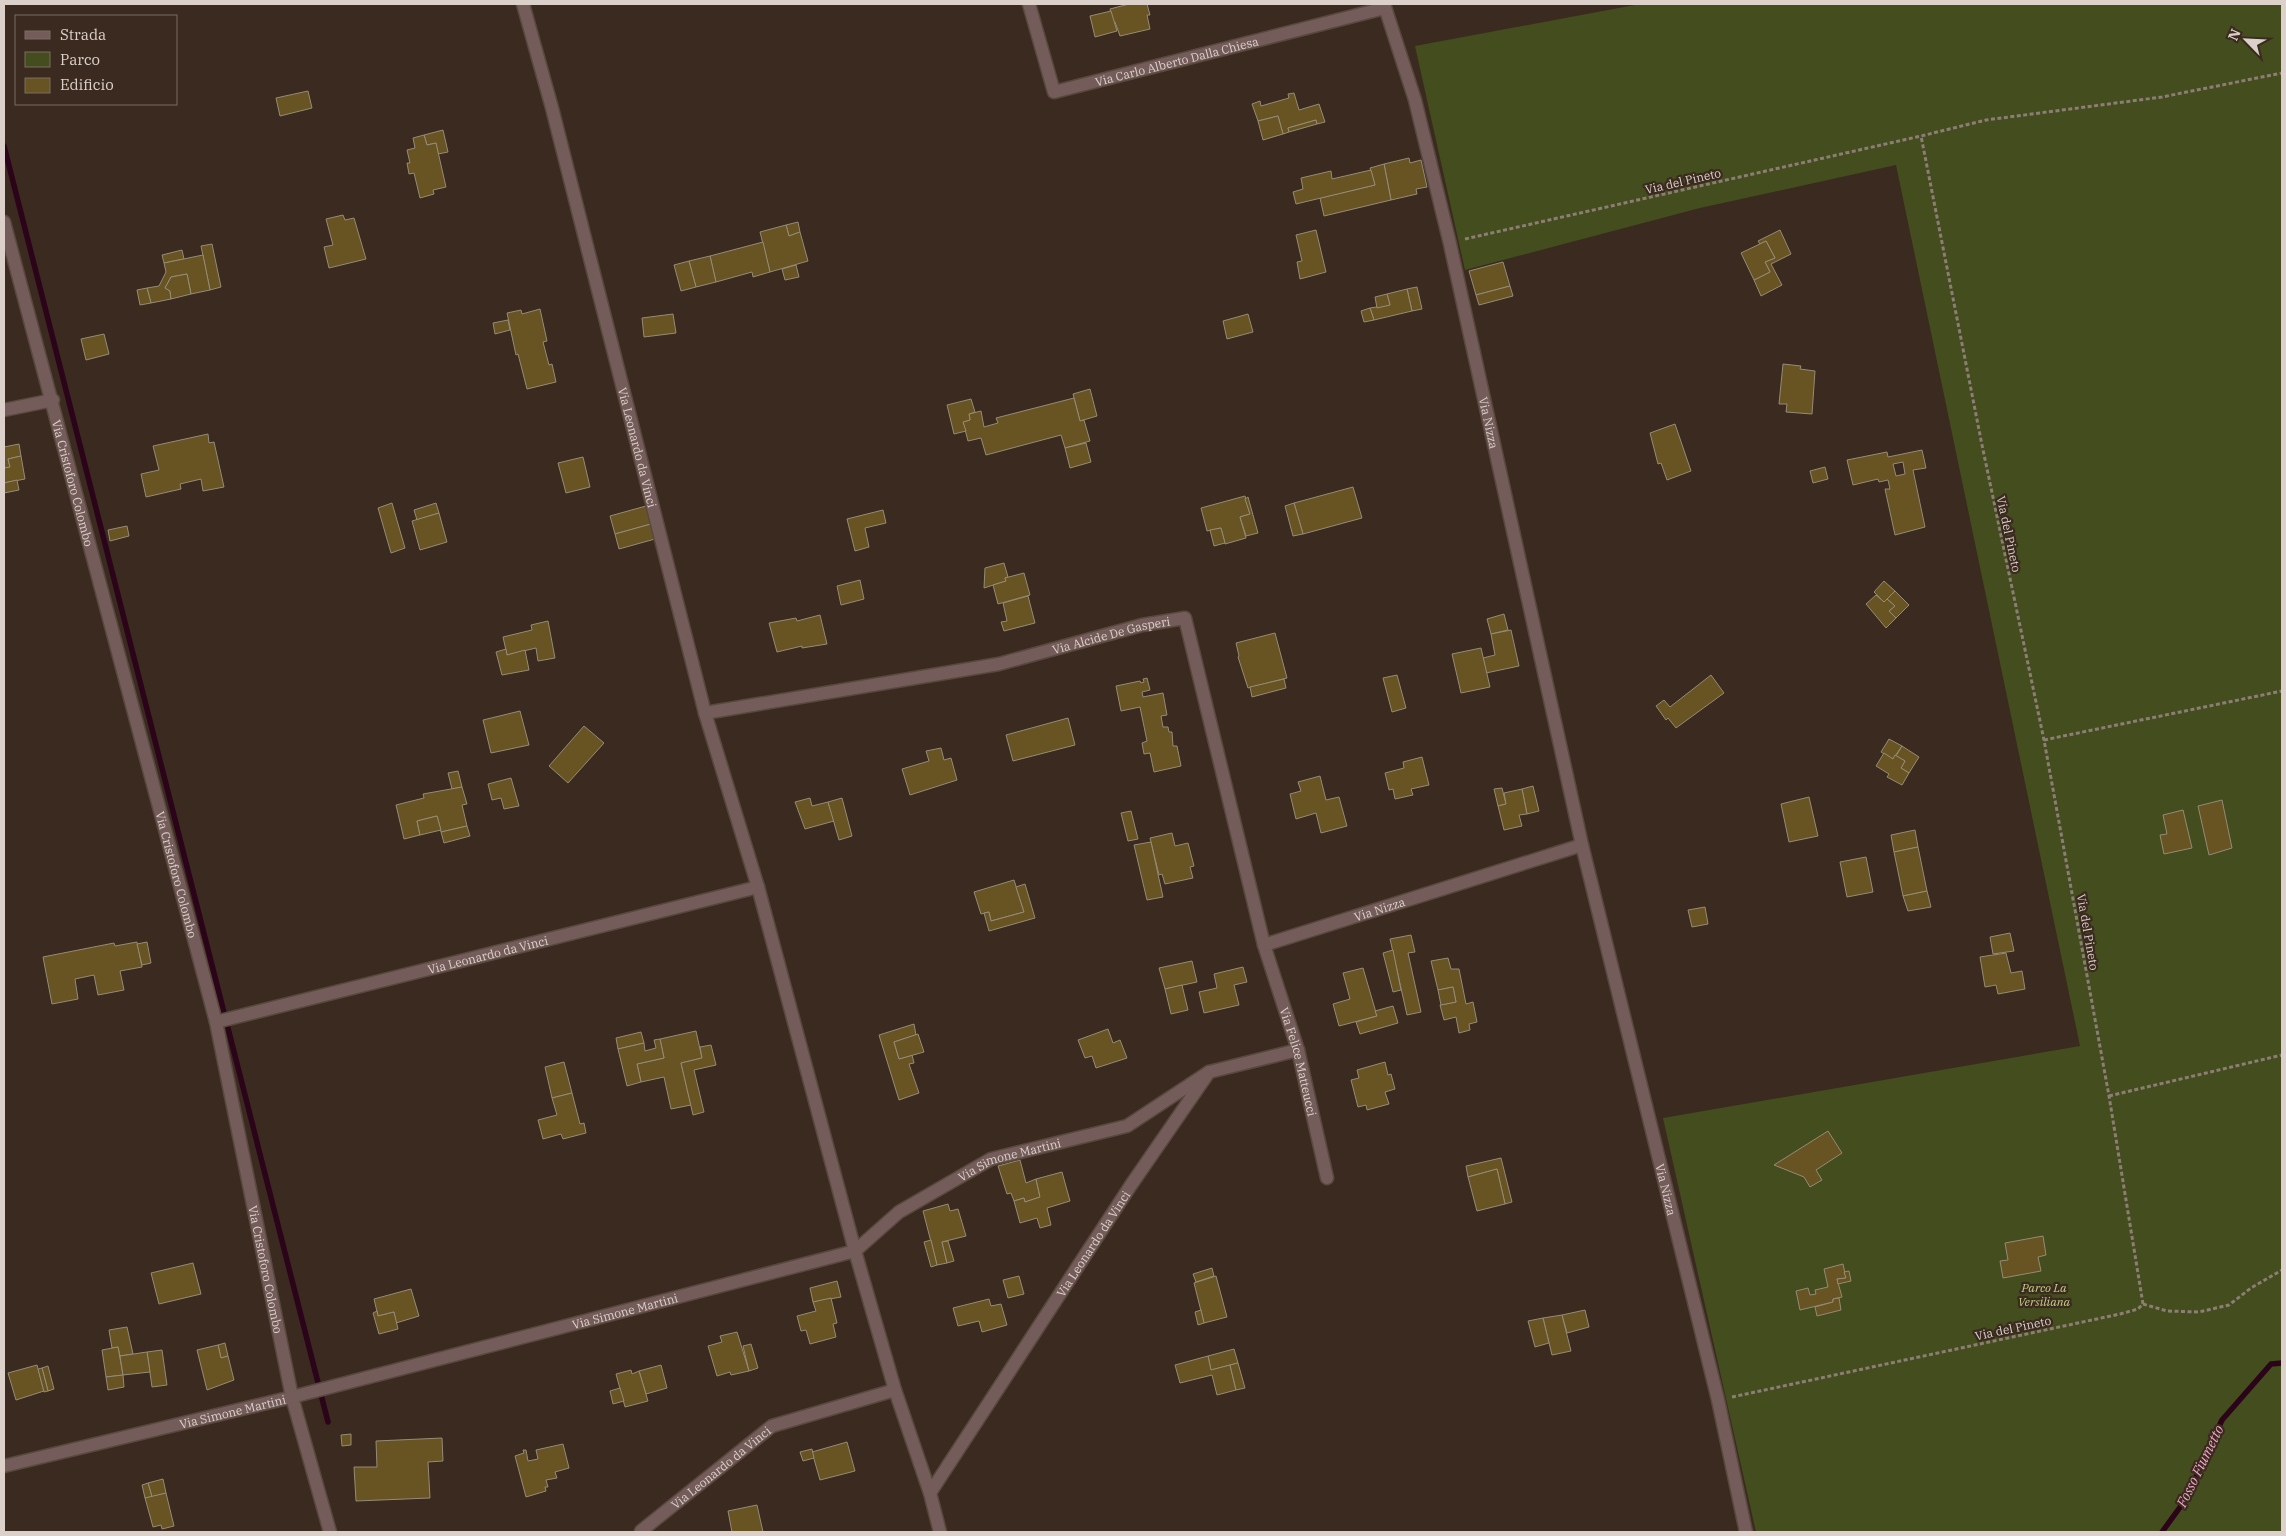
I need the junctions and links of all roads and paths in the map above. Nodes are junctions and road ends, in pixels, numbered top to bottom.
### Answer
1 (523, 4) edge
2 (1029, 4) edge
3 (1385, 6) edge
4 (2282, 72) edge
5 (1921, 136) junction
6 (4, 222) edge
7 (1450, 244) junction
8 (53, 400) junction
9 (4, 410) edge
10 (2282, 691) edge
11 (705, 713) junction
12 (2044, 740) junction
13 (1582, 846) junction
14 (758, 887) junction
15 (1264, 945) junction
16 (217, 1022) junction
17 (1298, 1050) junction
18 (2282, 1055) edge
19 (1209, 1072) junction
20 (2109, 1096) junction
21 (1327, 1178) dead end
22 (855, 1251) junction
23 (2282, 1270) edge
24 (2143, 1304) junction
25 (895, 1390) junction
26 (292, 1397) junction
27 (1718, 1400) junction
28 (4, 1466) edge
29 (930, 1493) junction
30 (641, 1531) edge
31 (330, 1532) edge
32 (940, 1532) edge
33 (1746, 1532) edge

1 - 11 street, Via Leonardo da Vinci
2 - 3 street, Via Carlo Alberto Dalla Chiesa
3 - 7 street, Via Nizza
4 - 5 path, Via del Pineto
5 - 7 path, Via del Pineto
5 - 12 path, Via del Pineto
6 - 8 street, Via Cristoforo Colombo
7 - 13 street, Via Nizza
8 - 9 street
8 - 16 street, Via Cristoforo Colombo
10 - 12 path
11 - 14 street, Via Leonardo da Vinci
11 - 15 street, Via Alcide De Gasperi
12 - 20 path, Via del Pineto
13 - 15 street, Via Nizza
13 - 27 street, Via Nizza
14 - 16 street, Via Leonardo da Vinci
14 - 22 street, Via Leonardo da Vinci
15 - 17 street, Via Felice Matteucci
16 - 26 street, Via Cristoforo Colombo
17 - 19 street
17 - 21 street, Via Felice Matteucci
18 - 20 path
19 - 22 street, Via Simone Martini
19 - 29 street, Via Leonardo da Vinci
20 - 24 path, Via del Pineto
22 - 25 street, Via Leonardo da Vinci
22 - 26 street, Via Simone Martini
23 - 24 path
24 - 27 path, Via del Pineto
25 - 29 street, Via Leonardo da Vinci
25 - 30 street, Via Leonardo da Vinci
26 - 28 street, Via Simone Martini
26 - 31 street, Via Cristoforo Colombo
27 - 33 street, Via Nizza
29 - 32 street, Via Leonardo da Vinci

